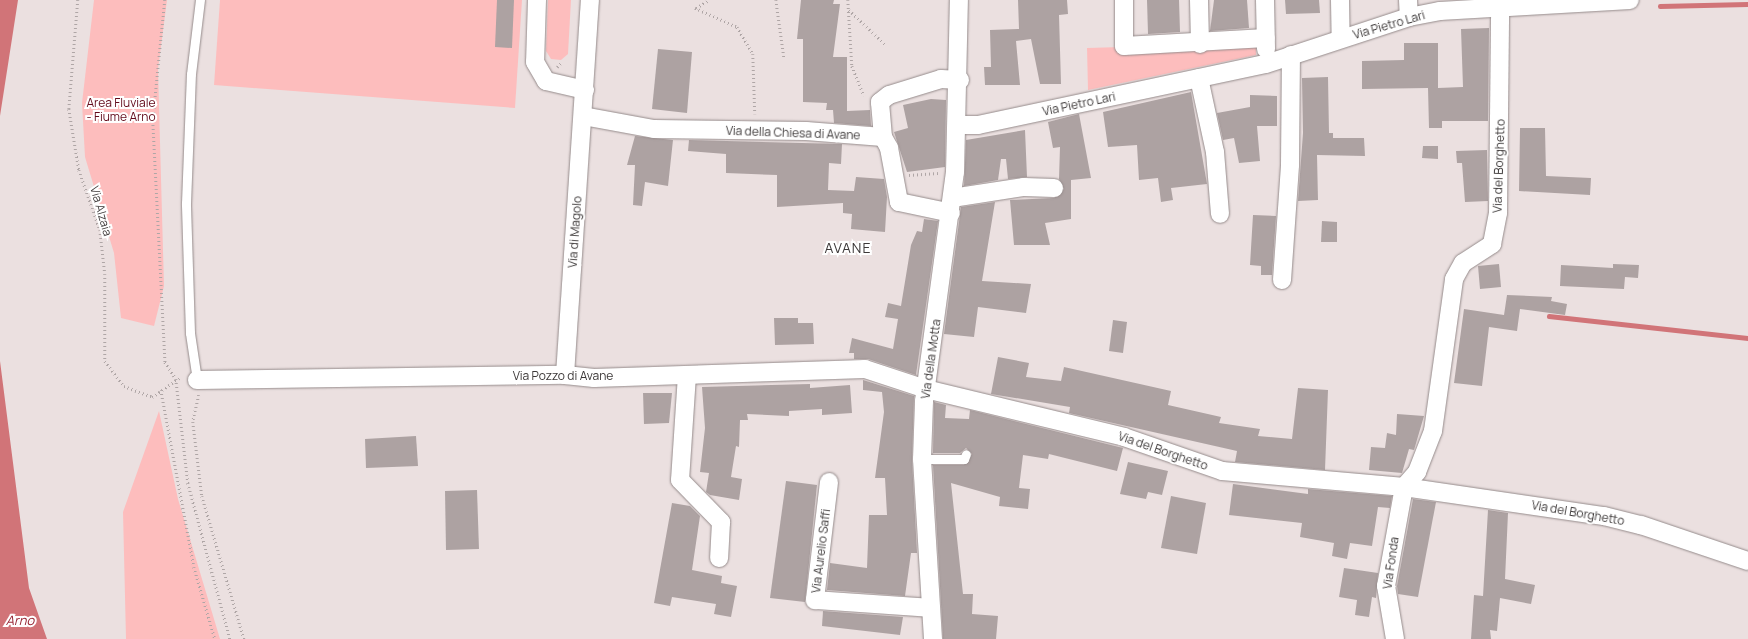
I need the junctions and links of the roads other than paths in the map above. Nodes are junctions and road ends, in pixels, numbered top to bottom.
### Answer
1 (200, 0) edge
2 (537, 0) edge
3 (590, 0) edge
4 (959, 0) edge
5 (1124, 0) edge
6 (1199, 0) edge
7 (1265, 0) edge
8 (1340, 0) edge
9 (1630, 0) edge
10 (1409, 8) edge
11 (1500, 10) junction
12 (1266, 38) junction
13 (1341, 39) junction
14 (1200, 44) junction
15 (1291, 55) junction
16 (1266, 64) junction
17 (1199, 78) junction
18 (960, 80) junction
19 (585, 90) junction
20 (583, 116) junction
21 (958, 125) junction
22 (883, 137) junction
23 (1054, 188) dead end
24 (952, 205) junction
25 (1220, 214) dead end
26 (1282, 280) dead end
27 (565, 375) junction
28 (687, 375) junction
29 (197, 380) joint
30 (926, 389) junction
31 (966, 454) dead end
32 (922, 459) junction
33 (829, 482) dead end
34 (1404, 487) junction
35 (719, 558) dead end
36 (1748, 561) edge
37 (931, 608) junction
38 (933, 639) edge
39 (1395, 639) edge

1 - 29 lane
2 - 19 street
3 - 19 street, Via di Magolo
4 - 18 street, Via della Motta
5 - 14 street
6 - 14 street
7 - 12 street
8 - 13 street, Via Pietro Lari
9 - 11 street, Via Pietro Lari
10 - 11 street, Via Pietro Lari
10 - 13 street, Via Pietro Lari
11 - 34 street, Via del Borghetto
12 - 14 street
12 - 16 street
13 - 15 street, Via Pietro Lari
15 - 16 street, Via Pietro Lari
15 - 26 street
16 - 17 street, Via Pietro Lari
17 - 21 street, Via Pietro Lari
17 - 25 street
18 - 21 street, Via della Motta
18 - 22 street
19 - 20 street, Via di Magolo
20 - 22 street, Via della Chiesa di Avane
20 - 27 street, Via di Magolo
21 - 24 street, Via della Motta
22 - 24 street
23 - 24 street
24 - 30 street, Via della Motta
27 - 28 street, Via Pozzo di Avane
27 - 29 street, Via Pozzo di Avane
28 - 30 street, Via Pozzo di Avane
28 - 35 street
30 - 32 street, Via della Motta
30 - 34 street, Via del Borghetto
31 - 32 lane
32 - 37 street, Via della Motta
33 - 37 street, Via Aurelio Saffi
34 - 36 street, Via del Borghetto
34 - 39 street, Via Fonda
37 - 38 street, Via della Motta

